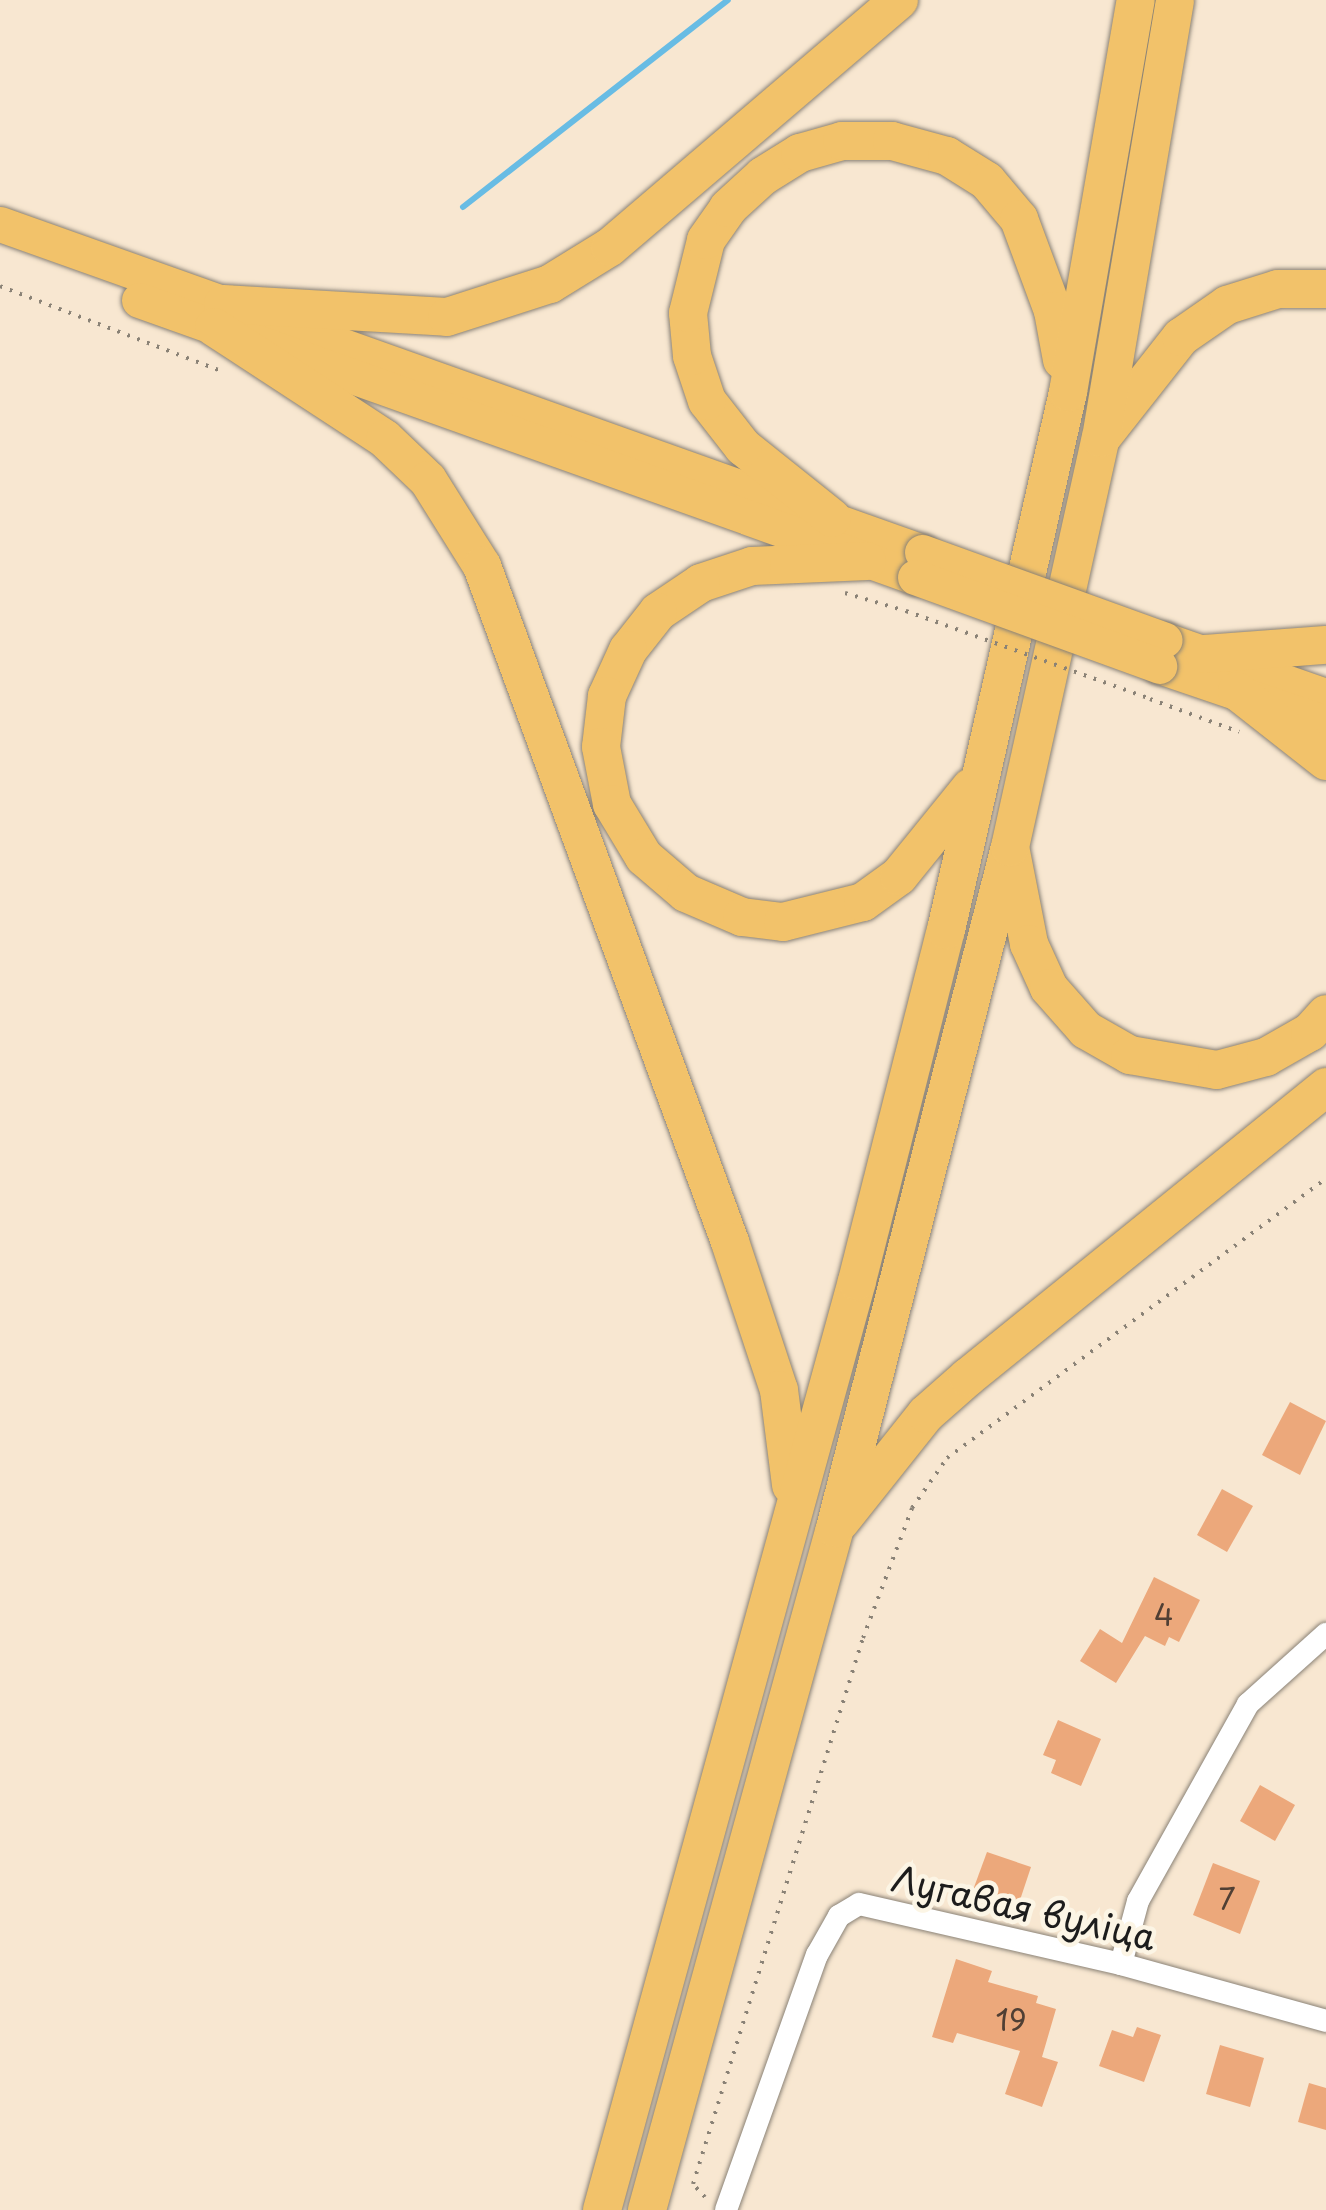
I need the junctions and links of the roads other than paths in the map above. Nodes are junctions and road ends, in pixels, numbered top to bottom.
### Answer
1 (899, 0) edge
2 (1136, 0) edge
3 (1174, 0) edge
4 (0, 224) edge
5 (0, 248) edge
6 (1326, 290) edge
7 (218, 316) junction
8 (1068, 392) junction
9 (1101, 438) junction
10 (832, 518) junction
11 (867, 561) junction
12 (914, 580) junction
13 (1326, 646) edge
14 (1205, 654) junction
15 (1158, 668) junction
16 (1236, 691) junction
17 (1326, 696) edge
18 (1326, 723) edge
19 (1326, 761) edge
20 (984, 769) junction
21 (1010, 847) junction
22 (1326, 1014) edge
23 (1326, 1087) edge
24 (792, 1513) junction
25 (835, 1528) junction
26 (1326, 1634) edge
27 (1121, 1964) junction
28 (1326, 2021) edge
29 (602, 2210) edge
30 (647, 2210) edge
31 (726, 2210) edge

1 - 7 highway
2 - 8 highway
3 - 9 highway
4 - 7 main road
5 - 7 main road
6 - 9 highway
7 - 10 main road
7 - 11 main road
7 - 24 highway
8 - 10 highway
8 - 20 highway
9 - 21 highway
10 - 12 main road
11 - 12 main road
11 - 20 highway
12 - 15 main road, bridge
13 - 14 highway
14 - 15 main road
14 - 17 main road
15 - 16 main road
16 - 18 main road
16 - 19 highway
20 - 24 highway
21 - 22 highway
21 - 25 highway
23 - 25 highway
24 - 29 highway
25 - 30 highway
26 - 27 street
27 - 28 street, Лугавая вуліца
27 - 31 street, Лугавая вуліца

